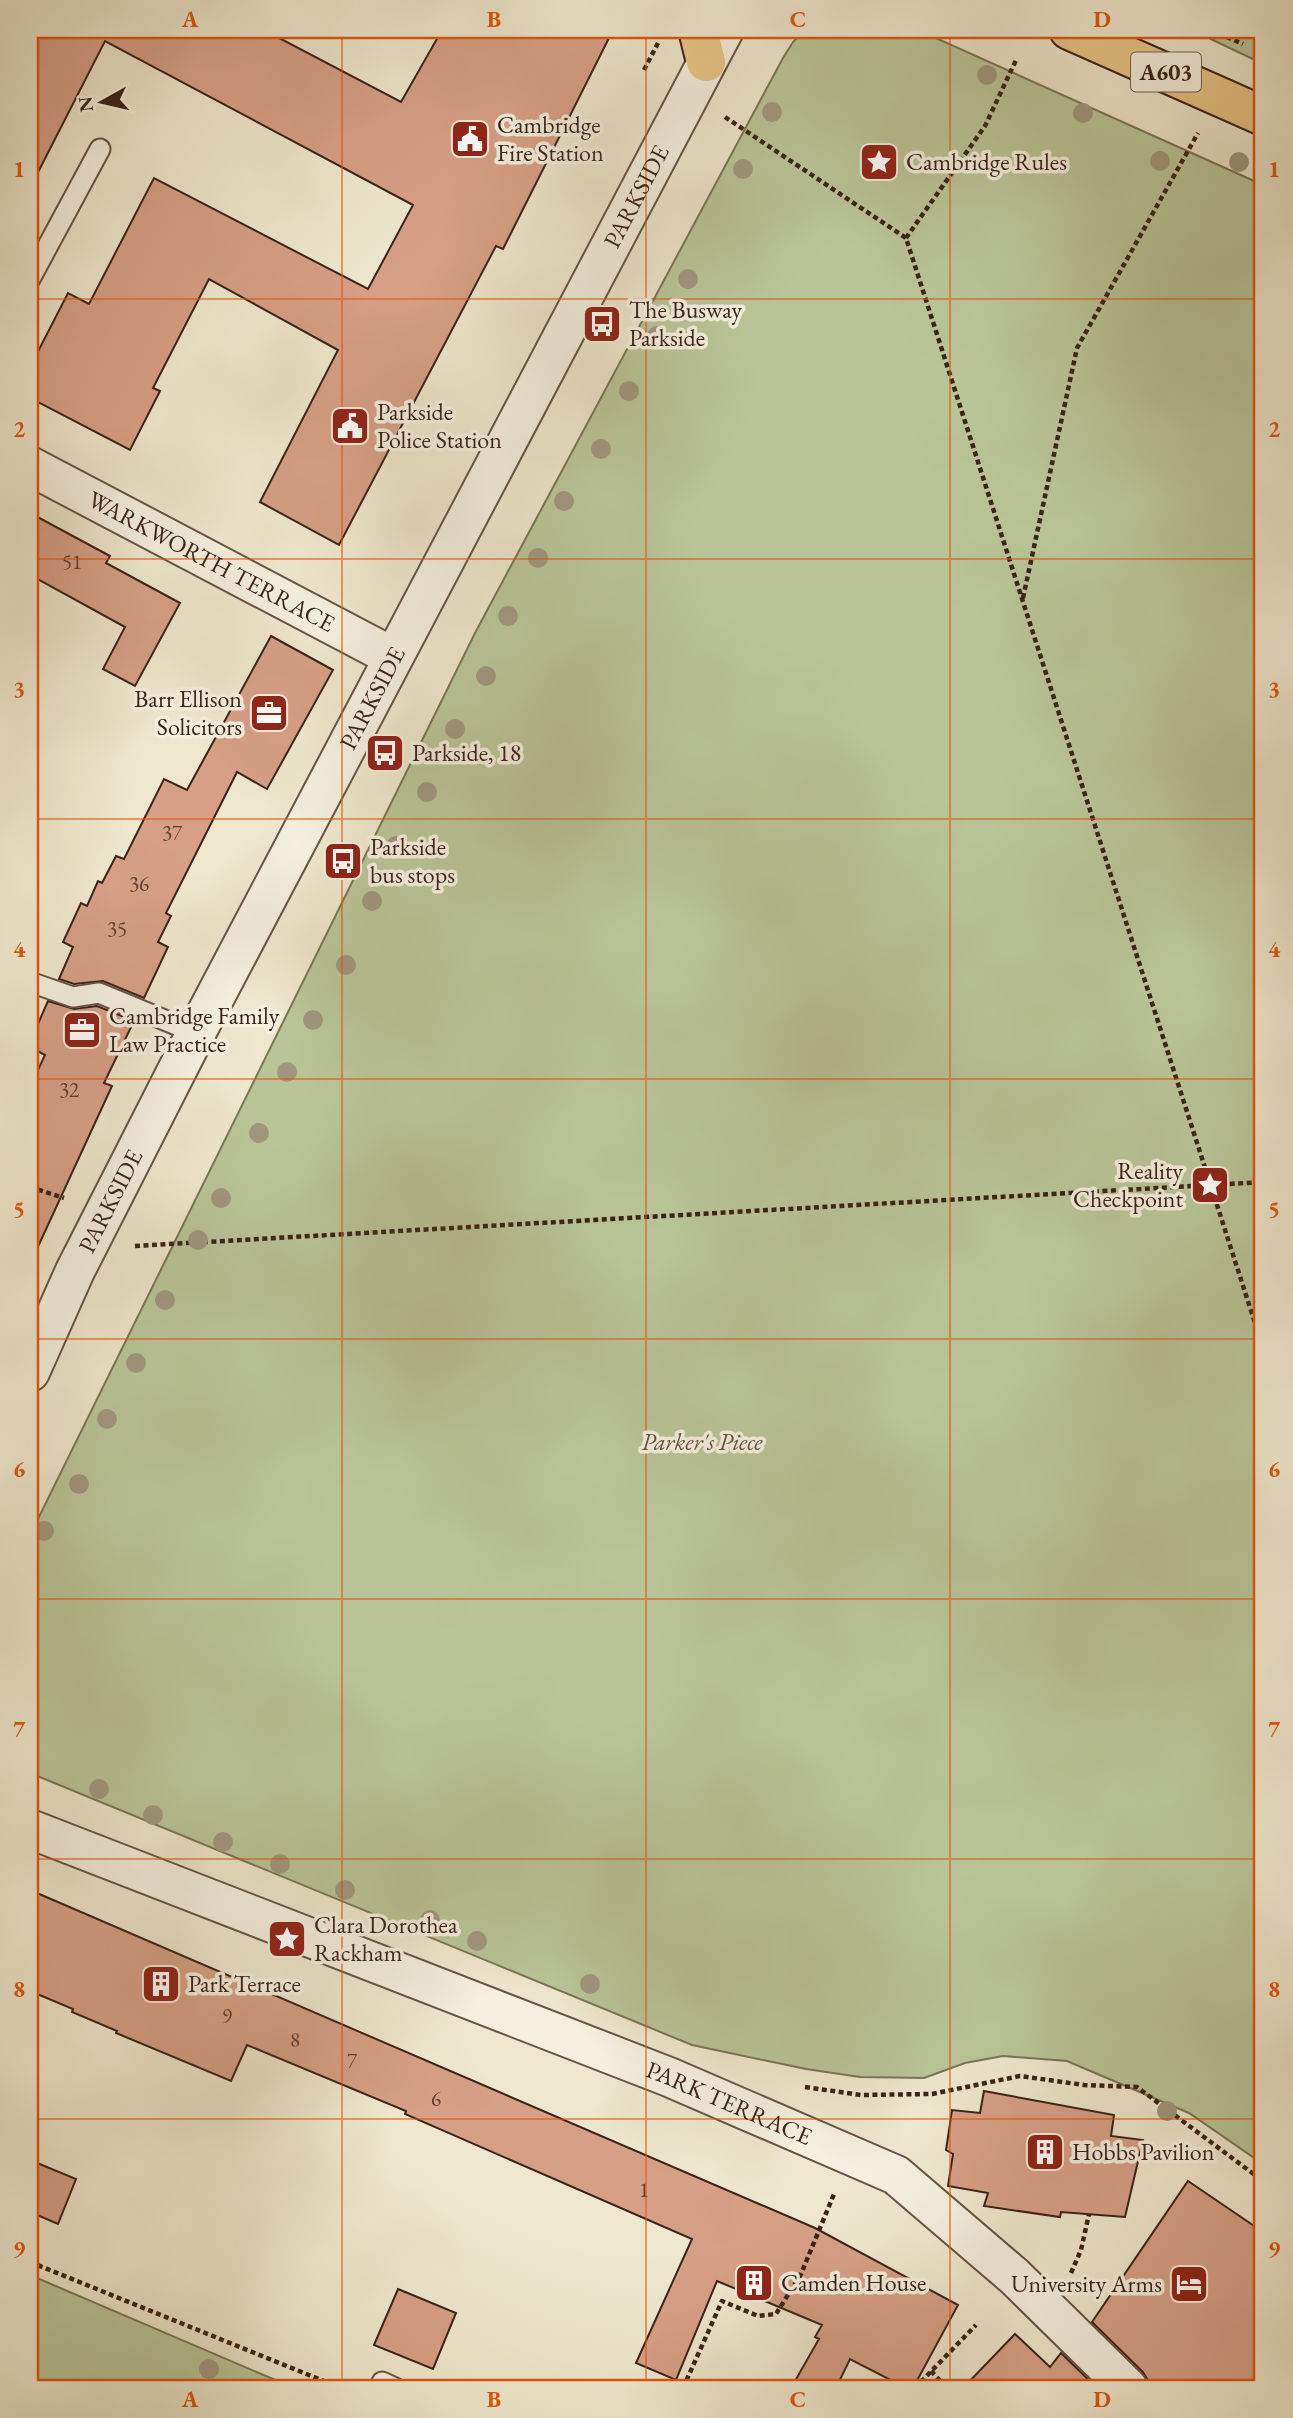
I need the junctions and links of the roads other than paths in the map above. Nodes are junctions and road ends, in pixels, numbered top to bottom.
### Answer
1 (1069, 30) edge
2 (705, 53) edge
3 (1263, 116) edge
4 (100, 149) dead end
5 (30, 279) edge
6 (30, 466) edge
7 (393, 657) junction
8 (30, 982) edge
9 (196, 1033) junction
10 (30, 1372) edge
11 (30, 1829) edge
12 (1128, 2388) edge

1 - 3 main road, A603
2 - 7 street, PARKSIDE
4 - 5 lane
6 - 7 street, WARKWORTH TERRACE
7 - 9 street, PARKSIDE
8 - 9 lane
9 - 10 street, PARKSIDE
11 - 12 street, PARK TERRACE

